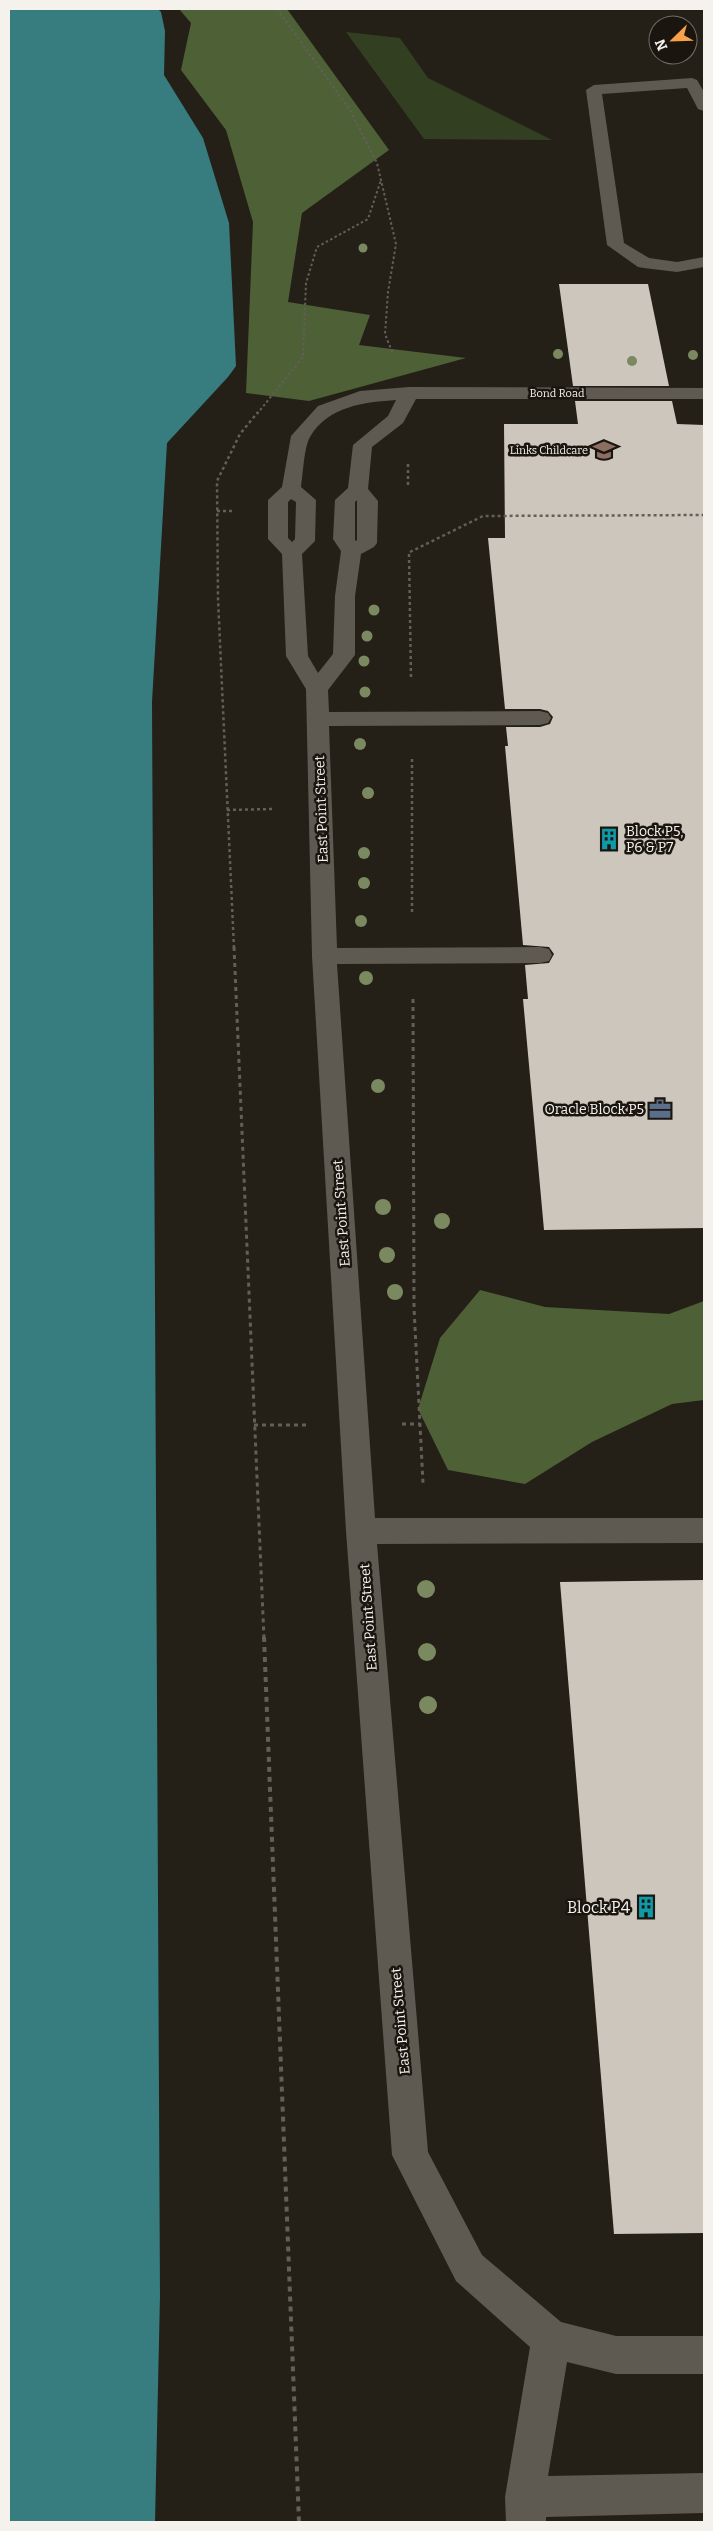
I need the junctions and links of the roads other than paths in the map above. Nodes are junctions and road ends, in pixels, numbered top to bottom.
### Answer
1 (704, 106) edge
2 (704, 262) edge
3 (409, 393) junction
4 (704, 393) edge
5 (291, 489) junction
6 (292, 554) junction
7 (317, 689) junction
8 (540, 718) dead end
9 (318, 719) junction
10 (540, 955) dead end
11 (324, 956) junction
12 (361, 1531) junction
13 (704, 1531) edge
14 (552, 2339) junction
15 (704, 2355) edge
16 (704, 2493) edge
17 (526, 2510) edge

1 - 2 street
3 - 4 street, Bond Road
3 - 5 street, Bond Road
3 - 7 street
5 - 6 street
5 - 6 street
6 - 7 street
7 - 9 street, East Point Street
8 - 9 street
9 - 11 street, East Point Street
10 - 11 street
11 - 12 street, East Point Street
12 - 13 street
12 - 14 street, East Point Street
14 - 15 street, East Point Street
14 - 17 street
16 - 17 street

